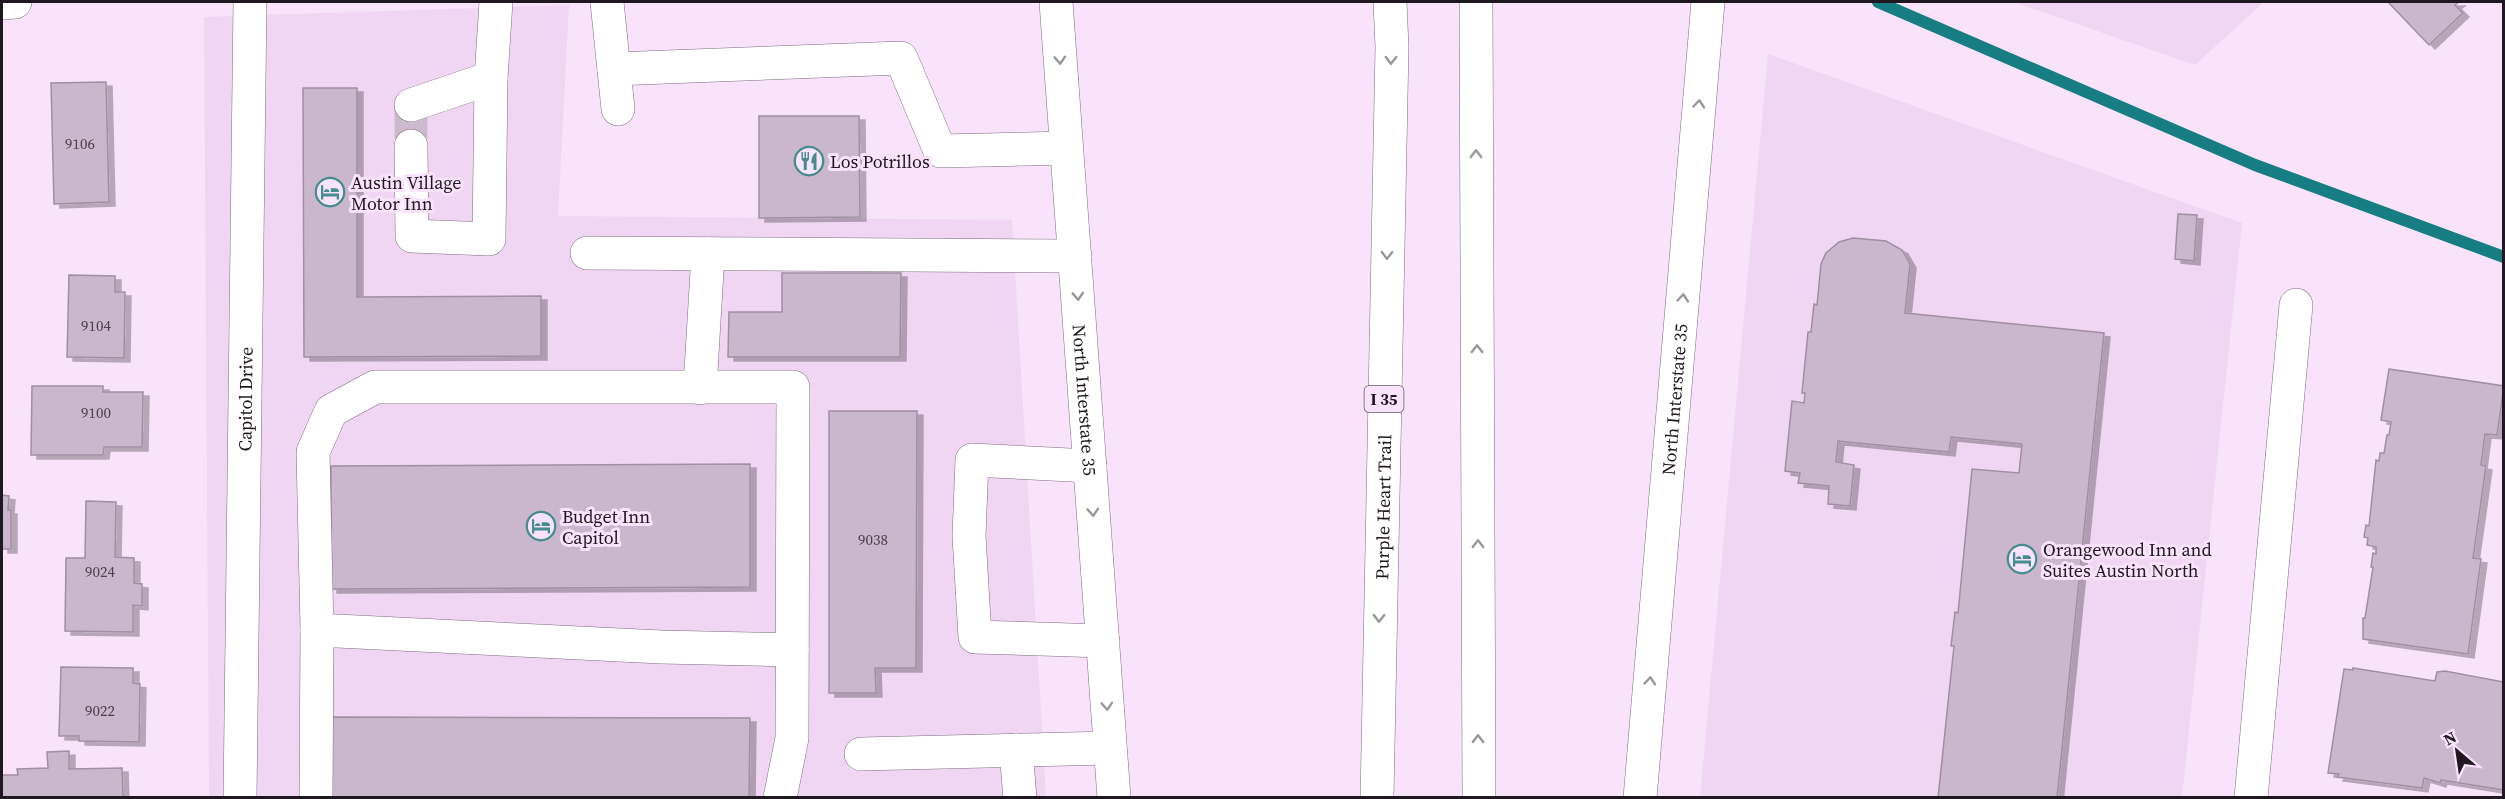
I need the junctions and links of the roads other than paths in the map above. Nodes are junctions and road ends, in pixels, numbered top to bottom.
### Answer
1 (15, 2) edge
2 (250, 2) edge
3 (496, 2) edge
4 (607, 2) edge
5 (1056, 2) edge
6 (1390, 2) edge
7 (1476, 2) edge
8 (1708, 2) edge
9 (2, 3) edge
10 (614, 69) junction
11 (491, 78) junction
12 (411, 105) dead end
13 (618, 109) dead end
14 (411, 147) tunnel mouth
15 (1066, 148) junction
16 (587, 253) dead end
17 (708, 254) junction
18 (1075, 256) junction
19 (2296, 305) dead end
20 (700, 388) junction
21 (1090, 466) junction
22 (317, 630) junction
23 (1103, 641) junction
24 (792, 650) junction
25 (1110, 748) junction
26 (1016, 750) junction
27 (861, 754) dead end
28 (240, 798) edge
29 (316, 798) edge
30 (780, 798) edge
31 (1020, 798) edge
32 (1114, 798) edge
33 (1377, 798) edge
34 (1479, 798) edge
35 (1640, 798) edge
36 (2251, 798) edge

1 - 9 main road
2 - 28 main road, Capitol Drive
3 - 11 main road
4 - 10 main road
5 -> 15 main road, North Interstate 35
6 -> 33 main road, Purple Heart Trail / I 35
34 -> 7 main road
35 -> 8 main road, North Interstate 35
10 - 13 main road
10 - 15 main road
11 - 12 main road
11 - 14 main road
15 - 18 main road, North Interstate 35
16 - 17 main road
17 - 18 main road
17 - 20 main road
18 -> 21 main road, North Interstate 35
19 - 36 main road
20 - 22 main road
20 - 24 main road
21 -> 23 main road, North Interstate 35
21 - 23 main road
22 - 24 main road
22 - 29 main road
23 -> 25 main road, North Interstate 35
24 - 30 main road
25 - 26 main road
25 - 32 main road, North Interstate 35
26 - 27 main road
26 - 31 main road

